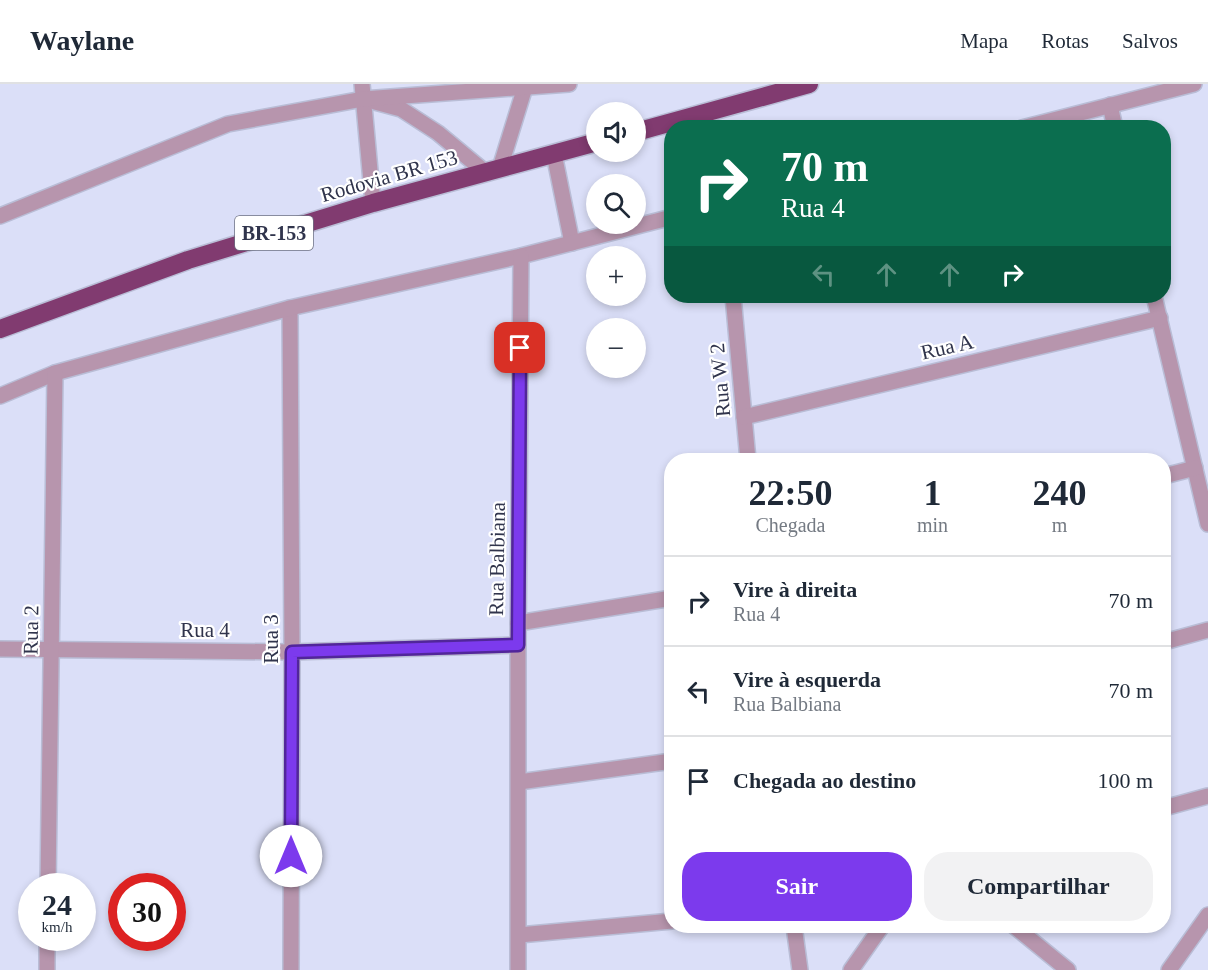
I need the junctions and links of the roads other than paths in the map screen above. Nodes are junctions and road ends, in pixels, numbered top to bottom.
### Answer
1 (569, 84) edge
2 (809, 84) edge
3 (1194, 84) edge
4 (526, 85) edge
5 (363, 91) edge
6 (1110, 105) junction
7 (679, 120) edge
8 (1053, 120) edge
9 (1113, 120) edge
10 (664, 124) edge
11 (646, 129) edge
12 (586, 145) edge
13 (554, 154) junction
14 (493, 170) junction
15 (373, 203) junction
16 (0, 216) edge
17 (664, 219) edge
18 (572, 243) junction
19 (521, 256) junction
20 (734, 303) edge
21 (1156, 303) edge
22 (290, 308) junction
23 (1160, 318) junction
24 (0, 329) edge
25 (55, 373) junction
26 (0, 396) edge
27 (744, 417) junction
28 (747, 453) edge
29 (1195, 468) junction
30 (1171, 474) edge
31 (1208, 524) edge
32 (664, 599) edge
33 (518, 623) junction
34 (1208, 630) edge
35 (1171, 640) edge
36 (518, 645) junction
37 (0, 650) edge
38 (52, 651) junction
39 (292, 652) junction
40 (664, 762) edge
41 (519, 782) junction
42 (1208, 796) edge
43 (1171, 806) edge
44 (48, 873) edge
45 (1208, 915) edge
46 (664, 922) edge
47 (795, 933) edge
48 (877, 933) edge
49 (1023, 933) edge
50 (519, 935) junction
51 (47, 951) edge
52 (47, 970) edge
53 (291, 970) edge
54 (518, 970) edge
55 (800, 970) edge
56 (850, 970) edge
57 (1068, 970) edge
58 (1168, 970) edge

1 - 4 street
2 - 7 highway
3 - 6 street
4 - 5 street
4 - 14 street
5 - 14 street
5 - 15 street
5 - 16 street
6 - 8 street
6 - 9 street
10 - 11 highway
12 - 13 highway, BR-153
13 - 14 highway, Rodovia BR 153 / BR-153
13 - 18 street
14 - 15 highway, Rodovia BR 153 / BR-153
15 - 24 highway, Rodovia BR 153 / BR-153
17 - 18 street
18 - 19 street
19 - 22 street
19 - 33 street, Rua Balbiana
20 - 27 street, Rua W 2
21 - 23 street
22 - 25 street
22 - 39 street, Rua 3
23 - 27 street, Rua A
23 - 29 street
25 - 26 street
25 - 38 street, Rua 2
27 - 28 street, Rua W 2
29 - 30 street
29 - 31 street
32 - 33 street
33 - 36 street, Rua Balbiana
34 - 35 street
36 - 39 street, Rua 4
36 - 41 street, Rua Balbiana
37 - 38 street, Rua 4
38 - 39 street, Rua 4
38 - 44 street, Rua 2
39 - 53 street, Rua 3
40 - 41 street
41 - 50 street, Rua Balbiana
42 - 43 street
45 - 58 street
46 - 50 street
47 - 55 street
48 - 56 street
49 - 57 street
50 - 54 street, Rua Balbiana
51 - 52 street

